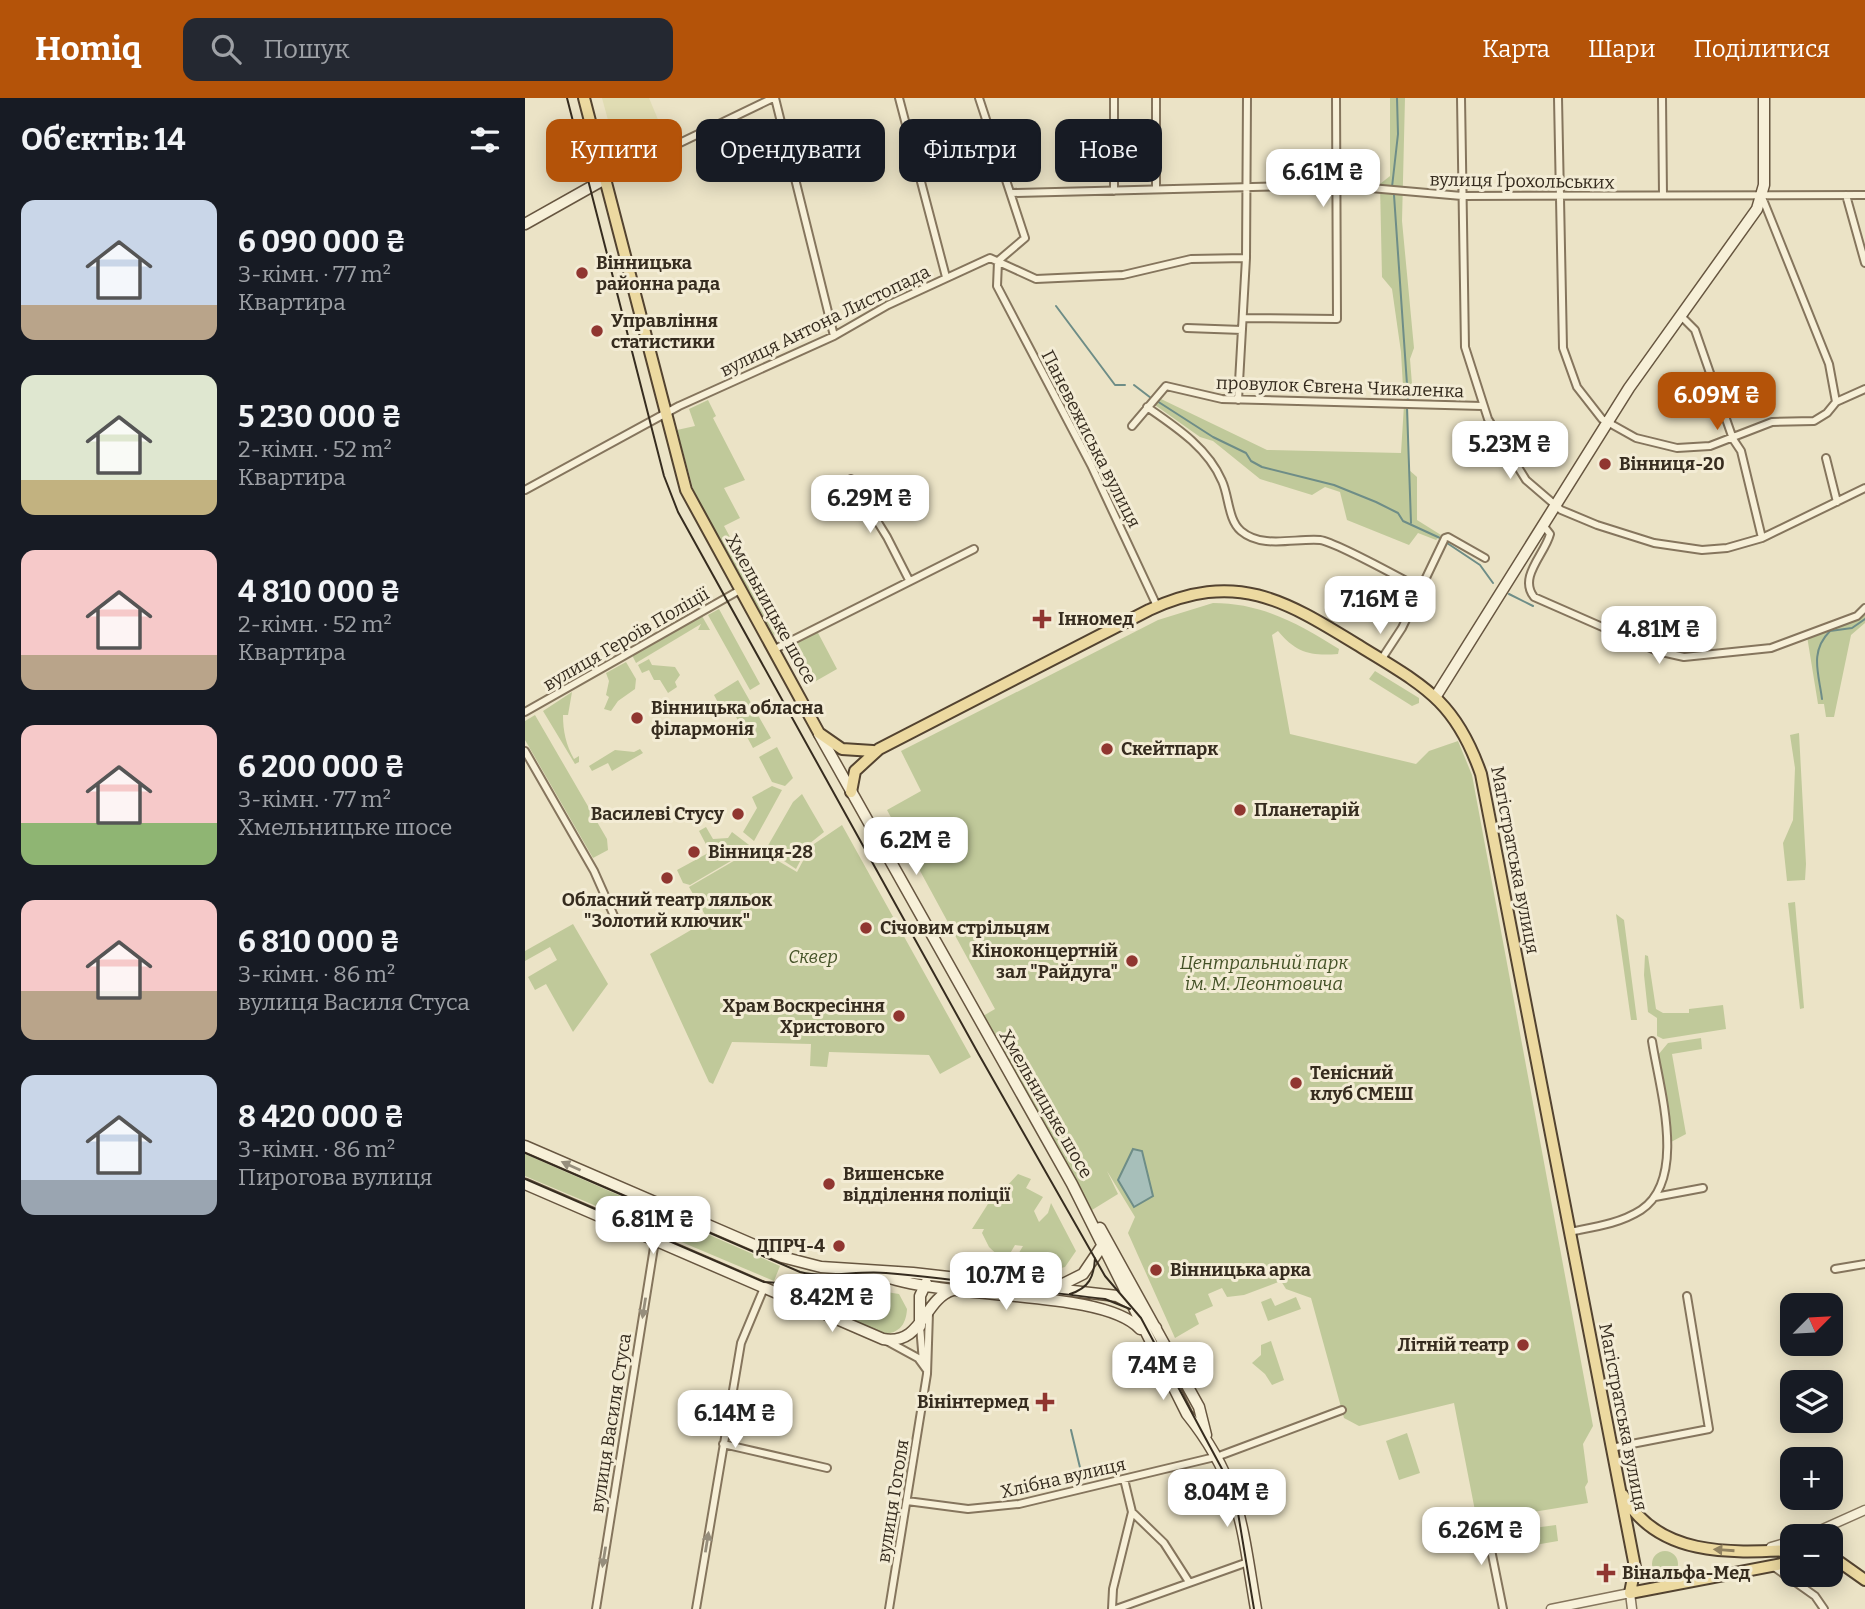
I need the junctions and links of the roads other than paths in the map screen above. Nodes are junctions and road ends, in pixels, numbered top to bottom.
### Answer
1 (584, 98) edge
2 (774, 98) edge
3 (899, 98) edge
4 (979, 98) edge
5 (1114, 98) edge
6 (1156, 98) edge
7 (1247, 98) edge
8 (1336, 98) edge
9 (1461, 98) edge
10 (1558, 98) edge
11 (1662, 98) edge
12 (1764, 98) edge
13 (589, 119) edge
14 (682, 142) edge
15 (600, 182) edge
16 (606, 182) edge
17 (1336, 185) junction
18 (1246, 188) junction
19 (1156, 189) junction
20 (1114, 191) junction
21 (1012, 193) junction
22 (1663, 195) junction
23 (1846, 195) junction
24 (1865, 195) edge
25 (1462, 196) junction
26 (1559, 197) junction
27 (1762, 197) junction
28 (525, 224) edge
29 (1246, 258) junction
30 (998, 261) junction
31 (1865, 264) edge
32 (946, 277) junction
33 (1681, 316) junction
34 (1243, 318) junction
35 (1187, 328) dead end
36 (1242, 330) junction
37 (834, 336) junction
38 (1865, 389) edge
39 (1238, 400) junction
40 (1836, 402) junction
41 (1482, 405) junction
42 (1146, 407) junction
43 (666, 414) junction
44 (1607, 422) junction
45 (1132, 426) dead end
46 (1733, 439) junction
47 (1826, 458) dead end
48 (851, 480) dead end
49 (1865, 488) edge
50 (525, 490) edge
51 (1837, 502) junction
52 (1556, 506) junction
53 (1543, 525) junction
54 (1762, 538) junction
55 (975, 549) dead end
56 (1486, 558) dead end
57 (909, 580) junction
58 (1421, 589) junction
59 (740, 590) junction
60 (1157, 606) junction
61 (1865, 608) edge
62 (773, 650) junction
63 (1381, 660) junction
64 (1436, 696) junction
65 (525, 712) edge
66 (819, 733) junction
67 (879, 749) junction
68 (525, 751) edge
69 (851, 792) junction
70 (614, 916) dead end
71 (1652, 1041) dead end
72 (525, 1146) edge
73 (525, 1184) edge
74 (1072, 1185) junction
75 (1703, 1188) dead end
76 (1655, 1197) junction
77 (1569, 1232) junction
78 (655, 1241) junction
79 (1102, 1246) junction
80 (1865, 1265) edge
81 (1835, 1269) dead end
82 (870, 1270) junction
83 (913, 1272) junction
84 (934, 1275) junction
85 (1129, 1278) junction
86 (1056, 1287) junction
87 (764, 1288) junction
88 (953, 1290) junction
89 (922, 1291) junction
90 (1687, 1296) dead end
91 (1125, 1298) junction
92 (1094, 1307) junction
93 (929, 1313) junction
94 (920, 1326) junction
95 (1156, 1328) junction
96 (883, 1339) junction
97 (1150, 1344) junction
98 (923, 1362) junction
99 (927, 1370) junction
100 (1342, 1410) dead end
101 (1207, 1439) junction
102 (723, 1444) junction
103 (1611, 1448) junction
104 (1217, 1456) junction
105 (827, 1468) dead end
106 (1124, 1479) junction
107 (1618, 1487) junction
108 (907, 1501) junction
109 (1865, 1510) edge
110 (1132, 1512) junction
111 (1485, 1520) dead end
112 (1837, 1524) edge
113 (1780, 1545) edge
114 (1780, 1551) edge
115 (1755, 1552) junction
116 (1248, 1562) junction
117 (1843, 1564) edge
118 (1780, 1565) edge
119 (1773, 1566) junction
120 (1865, 1580) edge
121 (1189, 1582) junction
122 (1627, 1594) junction
123 (1632, 1607) edge
124 (596, 1609) edge
125 (696, 1609) edge
126 (889, 1609) edge
127 (1114, 1609) edge
128 (1256, 1609) edge
129 (1503, 1609) edge
130 (1552, 1609) edge
131 (1824, 1609) edge

1 - 13 main road, Хмельницьке шосе
2 - 14 street
2 - 37 street
3 - 32 street
4 - 21 street
5 - 20 street
6 - 19 street
7 - 18 street
8 - 17 street
9 - 25 street
10 - 26 street
11 - 22 street
12 - 27 main road
15 - 28 main road
16 - 43 main road, Хмельницьке шосе
17 - 18 street, вулиця Ґрохольських
17 - 25 street, вулиця Ґрохольських
17 - 34 street
18 - 19 street, вулиця Ґрохольських
18 - 29 street
19 - 20 street, вулиця Ґрохольських
20 - 21 street, вулиця Ґрохольських
21 - 30 street
22 - 26 street, вулиця Ґрохольських
22 - 27 street, вулиця Ґрохольських
23 - 24 street, вулиця Ґрохольських
23 - 27 street, вулиця Ґрохольських
23 - 31 street
25 - 26 street, вулиця Ґрохольських
25 - 41 street
26 - 44 street
27 - 33 main road
27 - 40 street
29 - 30 street
29 - 34 street
30 - 32 street, вулиця Антона Листопада
30 - 60 street, Паневежиська вулиця
32 - 37 street, вулиця Антона Листопада
33 - 44 main road
33 - 46 street
34 - 36 street
35 - 36 street
36 - 39 street
37 - 43 street, вулиця Антона Листопада
38 - 40 street
39 - 41 street, провулок Євгена Чикаленка
39 - 42 street, провулок Євгена Чикаленка
40 - 46 street
41 - 52 street
42 - 45 street, провулок Євгена Чикаленка
42 - 58 street
43 - 50 street, вулиця Антона Листопада
43 - 59 main road, Хмельницьке шосе
44 - 46 street
44 - 52 main road
46 - 54 street
47 - 51 street
48 - 57 street
49 - 51 street
51 - 54 street
52 - 53 main road
52 - 54 street
53 - 61 street
53 - 64 main road
55 - 57 street
56 - 58 street
57 - 62 street
58 - 63 street
59 - 62 main road, Хмельницьке шосе
59 - 65 street, вулиця Героїв Поліції
60 - 63 main road, Магістратська вулиця
60 - 67 main road, Магістратська вулиця
62 - 66 main road, Хмельницьке шосе
63 - 64 main road, Магістратська вулиця
64 - 77 main road, Магістратська вулиця
66 - 67 main road
66 - 69 main road, Хмельницьке шосе
67 - 69 main road
68 - 70 street
69 - 74 main road, Хмельницьке шосе
71 - 76 street
82 -> 72 main road
73 - 78 main road
74 - 79 main road, Хмельницьке шосе
74 - 85 main road
75 - 76 street
76 - 77 street
77 - 103 main road, Магістратська вулиця
78 - 87 main road
78 -> 124 street, вулиця Василя Стуса
79 - 86 main road
79 - 91 main road, Хмельницьке шосе
80 - 81 street
82 - 83 main road
82 - 89 main road
83 - 84 main road
83 - 89 main road
84 - 86 main road
84 - 89 main road
85 - 91 main road
85 - 95 main road
86 - 91 main road
87 - 96 main road
87 - 102 street
88 - 89 main road
88 - 92 main road
88 - 93 main road
89 - 93 main road
89 - 94 main road
90 - 103 street
91 - 92 main road
91 - 95 main road
91 - 97 main road, Хмельницьке шосе
92 - 97 main road
93 - 94 main road
93 - 99 street, вулиця Гоголя
94 - 96 main road
94 - 98 street
95 - 101 main road
96 - 98 street
97 - 101 main road, Хмельницьке шосе
98 - 99 street
99 - 108 street, вулиця Гоголя
100 - 104 street, Хлібна вулиця
101 - 104 main road
102 - 105 street
125 -> 102 street
103 - 107 main road, Магістратська вулиця
104 - 106 street, Хлібна вулиця
104 - 116 main road
106 - 108 street, Хлібна вулиця
106 - 110 street
115 -> 107 main road
107 - 122 main road, Магістратська вулиця
108 - 126 street, вулиця Гоголя
109 - 112 street
110 - 121 street
110 - 127 street
111 - 129 street
113 - 115 street
114 - 115 main road
116 - 121 street
116 - 128 main road
117 - 120 main road
118 - 119 main road
119 - 122 main road
119 - 131 street
121 - 127 street
122 - 123 street
122 - 130 street

